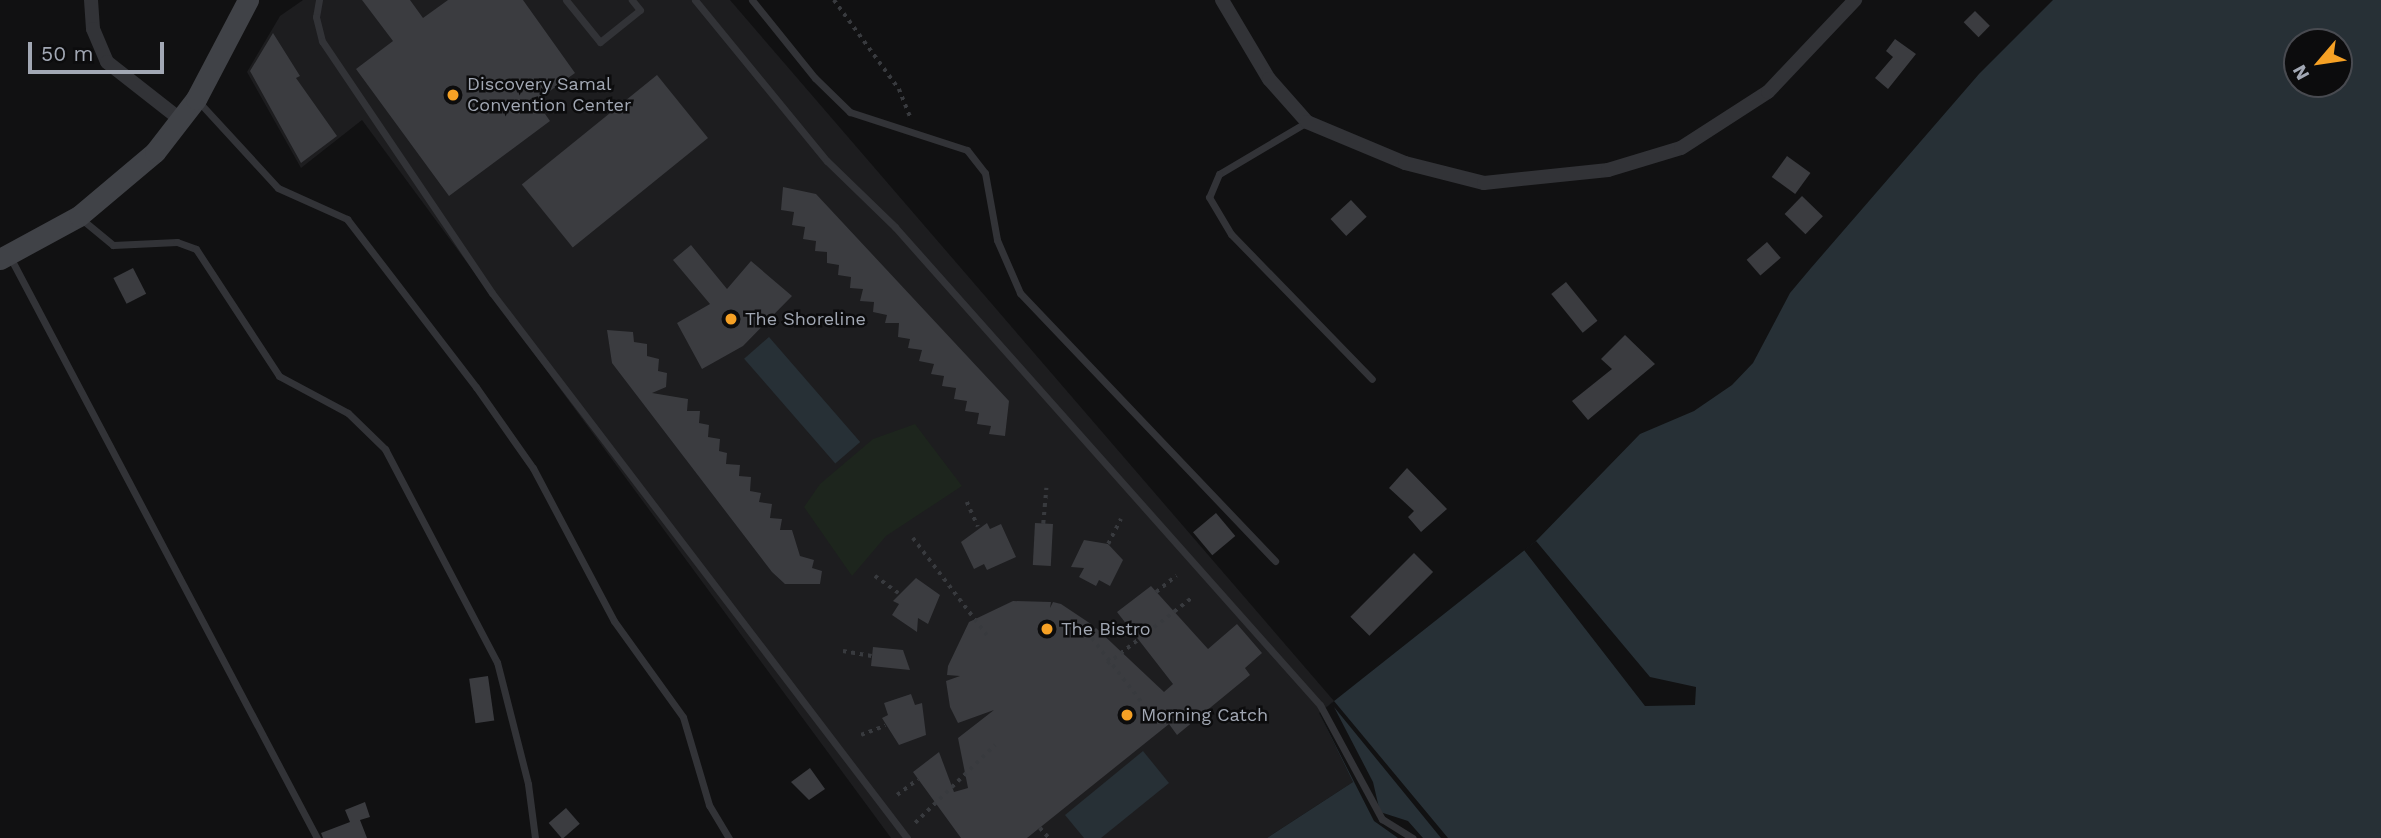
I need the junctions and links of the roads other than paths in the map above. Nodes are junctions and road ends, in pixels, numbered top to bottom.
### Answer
1 (91, 0) edge
2 (248, 0) edge
3 (319, 0) edge
4 (566, 0) edge
5 (632, 0) edge
6 (695, 0) edge
7 (752, 0) edge
8 (1222, 0) edge
9 (1855, 0) edge
10 (196, 99) junction
11 (181, 120) junction
12 (1307, 122) junction
13 (79, 216) junction
14 (4, 256) edge
15 (1372, 379) dead end
16 (1275, 561) dead end
17 (317, 838) edge
18 (535, 838) edge
19 (729, 838) edge
20 (907, 838) edge
21 (1412, 838) edge

1 - 11 street
2 - 10 main road
3 - 20 lane
4 - 5 lane
6 - 21 lane
7 - 16 lane
8 - 12 street
9 - 12 street
10 - 11 main road
10 - 19 lane
11 - 13 main road
12 - 15 lane
13 - 14 main road
13 - 18 lane
14 - 17 lane

